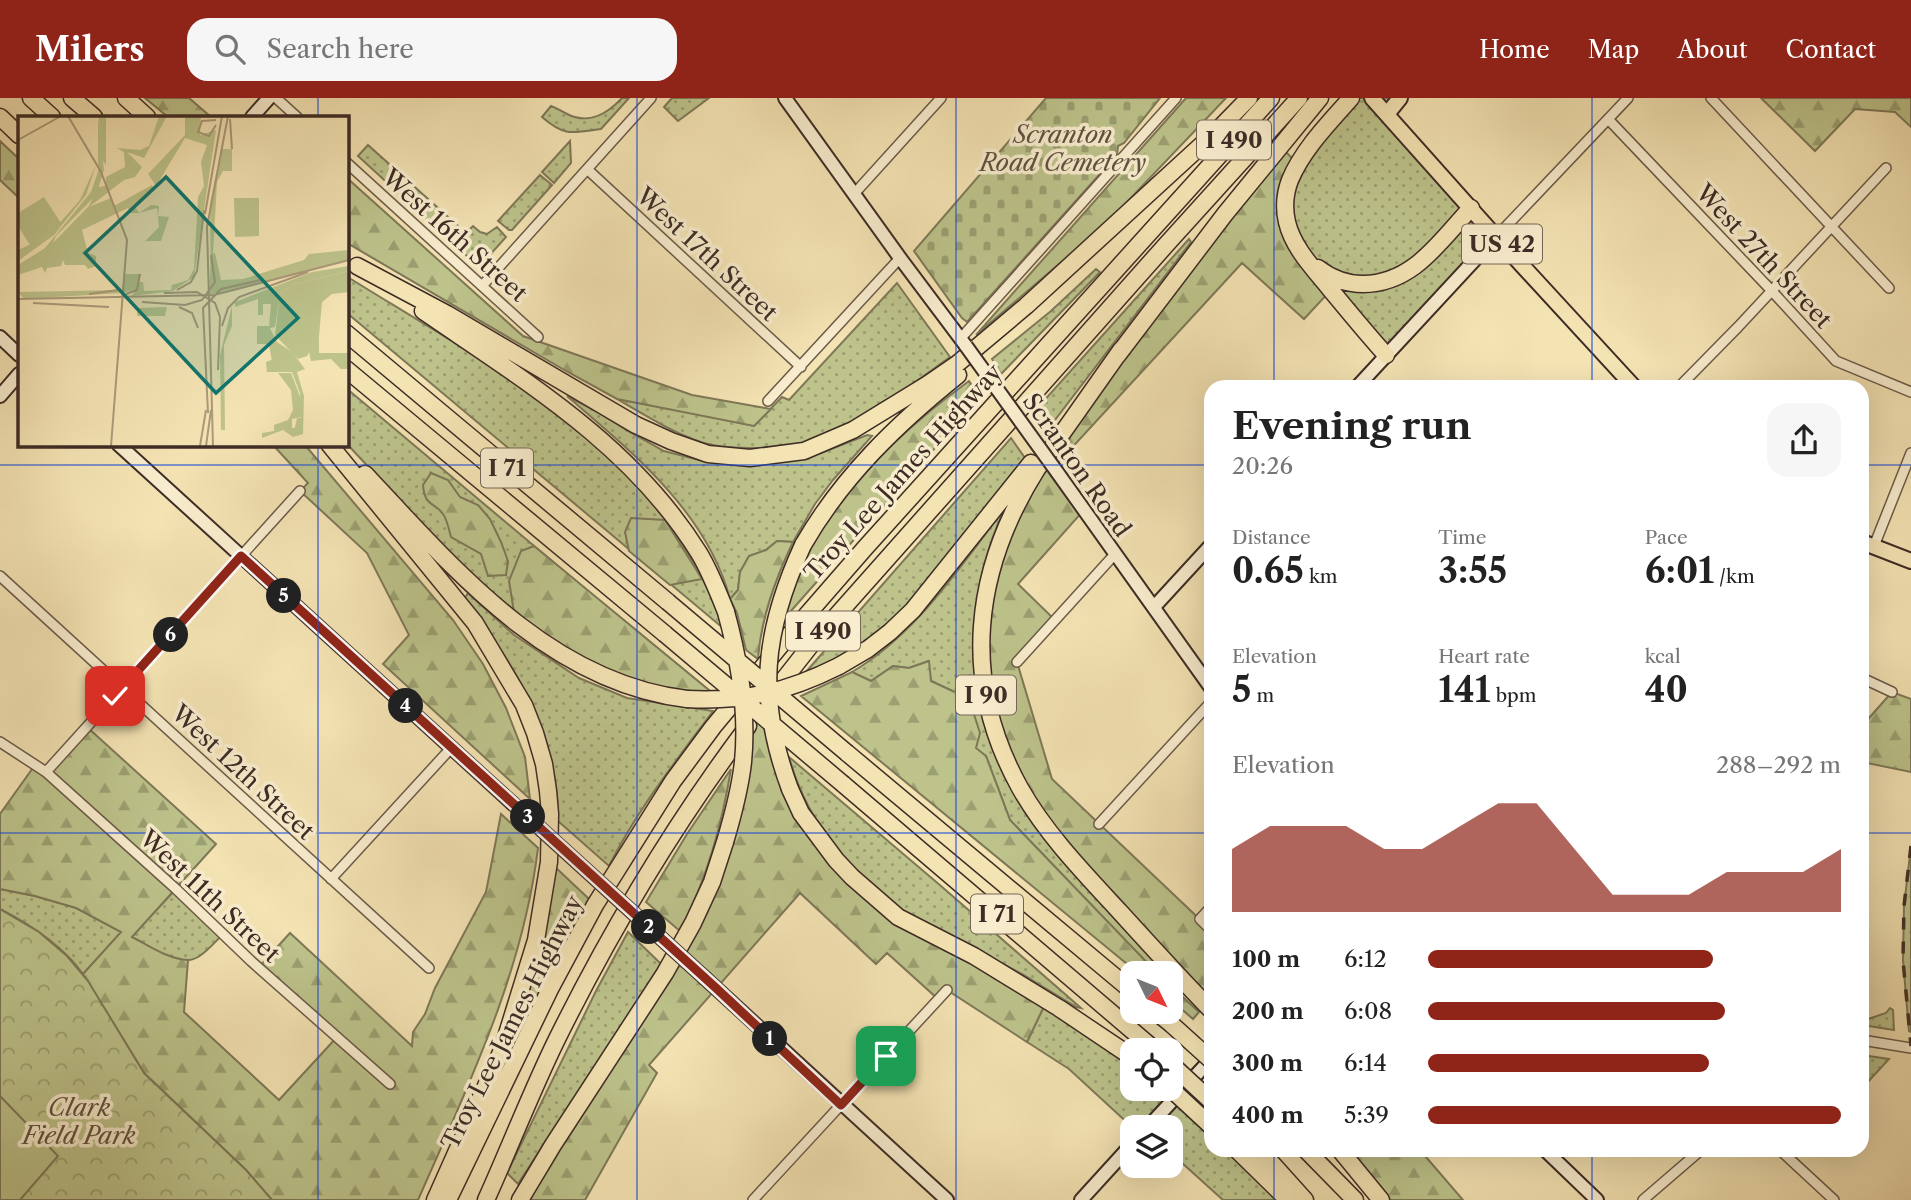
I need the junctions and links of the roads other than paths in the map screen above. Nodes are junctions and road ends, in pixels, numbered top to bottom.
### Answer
1 (32, 98) edge
2 (72, 98) edge
3 (126, 98) edge
4 (269, 98) edge
5 (276, 98) edge
6 (651, 98) edge
7 (785, 98) edge
8 (940, 98) edge
9 (1176, 98) edge
10 (1249, 98) edge
11 (1271, 98) edge
12 (1299, 98) edge
13 (1320, 98) edge
14 (1351, 98) edge
15 (1373, 98) edge
16 (1400, 98) edge
17 (1628, 98) edge
18 (1711, 98) edge
19 (1387, 114) junction
20 (51, 116) edge
21 (93, 116) edge
22 (146, 116) edge
23 (254, 116) edge
24 (296, 116) edge
25 (0, 117) edge
26 (1608, 118) junction
27 (1218, 130) junction
28 (18, 134) edge
29 (348, 164) edge
30 (1886, 168) dead end
31 (587, 169) junction
32 (854, 194) junction
33 (1471, 208) junction
34 (1831, 226) junction
35 (1496, 237) junction
36 (1303, 256) junction
37 (900, 258) junction
38 (352, 263) edge
39 (482, 286) junction
40 (1889, 288) dead end
41 (1771, 290) junction
42 (348, 335) edge
43 (0, 337) edge
44 (538, 337) dead end
45 (964, 342) junction
46 (1121, 350) junction
47 (18, 354) edge
48 (1385, 355) junction
49 (801, 367) junction
50 (348, 371) edge
51 (18, 375) edge
52 (1363, 380) edge
53 (1628, 380) edge
54 (1686, 380) edge
55 (1911, 392) edge
56 (0, 396) edge
57 (768, 401) dead end
58 (120, 446) edge
59 (331, 446) edge
60 (339, 446) edge
61 (1911, 453) edge
62 (300, 491) dead end
63 (1869, 542) edge
64 (1869, 544) edge
65 (1204, 553) edge
66 (1115, 554) junction
67 (241, 556) junction
68 (1911, 561) edge
69 (0, 576) edge
70 (1154, 607) junction
71 (1017, 662) dead end
72 (1204, 678) edge
73 (1869, 681) edge
74 (123, 688) junction
75 (1892, 692) dead end
76 (1204, 710) edge
77 (0, 742) edge
78 (452, 747) junction
79 (46, 772) junction
80 (1099, 824) dead end
81 (331, 879) junction
82 (429, 968) dead end
83 (1120, 981) edge
84 (947, 990) dead end
85 (1204, 1003) edge
86 (1171, 1024) edge
87 (1140, 1038) edge
88 (1869, 1041) edge
89 (1911, 1048) edge
90 (1120, 1049) edge
91 (1204, 1053) edge
92 (1204, 1067) edge
93 (1183, 1075) edge
94 (390, 1084) dead end
95 (1204, 1095) edge
96 (1183, 1100) edge
97 (841, 1105) junction
98 (1159, 1115) edge
99 (1204, 1120) edge
100 (1120, 1157) edge
101 (1244, 1157) edge
102 (1266, 1157) edge
103 (1313, 1157) edge
104 (1346, 1157) edge
105 (1552, 1157) edge
106 (1693, 1157) edge
107 (1788, 1157) edge
108 (435, 1200) edge
109 (448, 1200) edge
110 (486, 1200) edge
111 (520, 1200) edge
112 (753, 1200) edge
113 (947, 1200) edge
114 (1081, 1200) edge
115 (1288, 1200) edge
116 (1305, 1200) edge
117 (1355, 1200) edge
118 (1381, 1200) edge
119 (1598, 1200) edge
120 (1643, 1200) edge
121 (1834, 1200) edge

1 - 20 highway
2 - 21 highway
3 - 22 highway
4 - 23 street
5 - 24 street
6 - 31 street
7 - 32 street, Scranton Road
8 - 32 street
9 - 45 street
10 - 27 highway
11 - 109 highway, Troy Lee James Highway / I 490
12 - 110 highway, Troy Lee James Highway / I 490
13 - 46 highway, I 90
14 - 36 highway
15 - 19 main road, US 42
16 - 19 main road
17 - 26 street
18 - 34 street
19 - 33 main road, US 42
25 - 28 highway
26 - 35 street
26 - 41 street, West 27th Street
27 - 38 highway
27 - 90 highway, bridge
29 - 39 street, West 16th Street
30 - 34 street
31 - 39 street
31 - 49 street, West 17th Street
32 - 37 street, Scranton Road
33 - 35 main road, US 42
33 - 36 highway
34 - 40 street
34 - 41 street
35 - 48 street
35 - 53 main road, US 42
36 - 48 highway
37 - 45 street, Scranton Road
37 - 49 street
38 - 111 highway, bridge
39 - 44 street, West 16th Street
41 - 54 street
41 - 55 street, West 27th Street
42 - 83 highway, I 71, bridge
43 - 47 street
45 - 66 street, Scranton Road, bridge
46 - 60 highway, bridge
46 - 85 highway, I 90
48 - 52 street
49 - 57 street
50 - 87 highway, I 71, bridge
51 - 56 street
58 - 67 street
59 - 108 highway
61 - 63 street
62 - 67 street
64 - 68 main road
65 - 70 street
66 - 70 street, Scranton Road
66 - 71 street
67 - 74 street
67 - 78 street
69 - 74 street, West 12th Street
70 - 72 street, Scranton Road
73 - 75 street
74 - 79 street
74 - 81 street, West 12th Street
76 - 80 street
77 - 79 street, West 11th Street
78 - 81 street
78 - 97 street, bridge
79 - 94 street, West 11th Street
81 - 82 street, West 12th Street
84 - 97 street
86 - 91 highway, bridge
88 - 89 street
92 - 98 street
93 - 95 highway, bridge
96 - 99 highway, bridge
97 - 112 street
97 - 113 street
100 - 114 street
101 - 115 highway
102 - 116 highway
103 - 117 highway
104 - 118 highway
105 - 119 street
106 - 120 street
107 - 121 street

